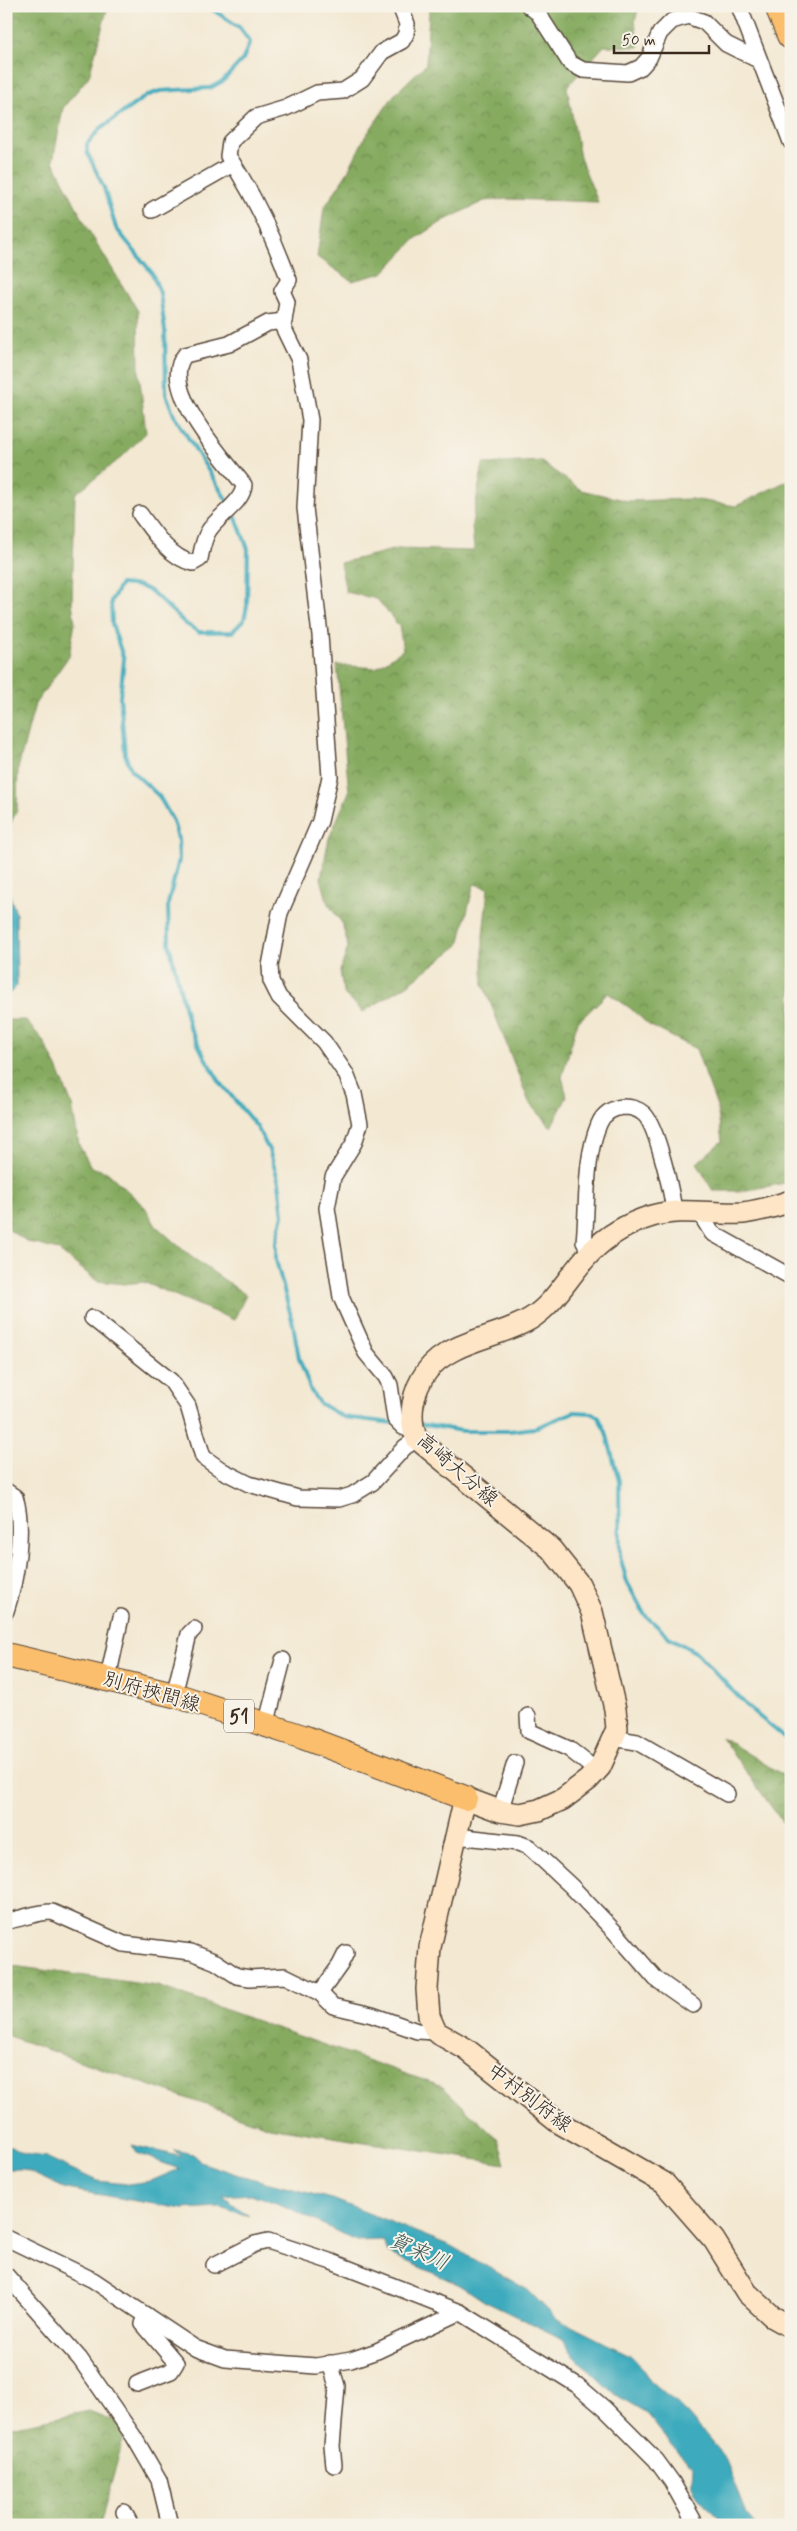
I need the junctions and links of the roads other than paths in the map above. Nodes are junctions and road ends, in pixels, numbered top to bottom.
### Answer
1 (400, 6) edge
2 (529, 6) edge
3 (739, 6) edge
4 (779, 6) edge
5 (791, 35) edge
6 (758, 60) junction
7 (791, 142) edge
8 (233, 164) junction
9 (152, 210) dead end
10 (284, 321) junction
11 (140, 514) dead end
12 (791, 1201) edge
13 (674, 1212) junction
14 (699, 1212) junction
15 (590, 1253) junction
16 (791, 1277) edge
17 (92, 1318) dead end
18 (415, 1435) junction
19 (6, 1492) edge
20 (6, 1612) edge
21 (121, 1617) dead end
22 (194, 1629) dead end
23 (6, 1655) edge
24 (283, 1660) dead end
25 (108, 1678) junction
26 (174, 1695) junction
27 (528, 1716) dead end
28 (266, 1725) junction
29 (613, 1738) junction
30 (515, 1763) dead end
31 (596, 1771) junction
32 (726, 1794) dead end
33 (465, 1798) junction
34 (500, 1811) junction
35 (456, 1836) junction
36 (6, 1920) edge
37 (346, 1953) dead end
38 (320, 1993) junction
39 (692, 2005) dead end
40 (436, 2032) junction
41 (6, 2238) edge
42 (214, 2265) dead end
43 (6, 2275) edge
44 (460, 2312) junction
45 (146, 2315) junction
46 (791, 2327) edge
47 (330, 2363) junction
48 (137, 2384) dead end
49 (334, 2465) dead end
50 (170, 2525) edge
51 (696, 2525) edge

1 - 8 street
2 - 6 street
3 - 6 street
4 - 5 highway
6 - 7 street
8 - 9 street
8 - 10 street
10 - 11 street
10 - 18 street
12 - 14 main road, 高崎大分線
13 - 14 main road, 高崎大分線
13 - 15 main road, 高崎大分線
13 - 15 street
14 - 16 street
15 - 18 main road, 高崎大分線
17 - 18 street
18 - 29 main road, 高崎大分線
19 - 20 street
21 - 25 street
22 - 26 street
23 - 25 main road, 別府挾間線 / 51
24 - 28 street
25 - 26 main road, 別府挾間線 / 51
26 - 28 main road, 別府挾間線 / 51
27 - 31 street
28 - 33 main road, 別府挾間線 / 51
29 - 31 main road, 高崎大分線
29 - 32 street
30 - 34 street
31 - 34 main road, 高崎大分線
33 - 34 main road, 高崎大分線
33 - 35 main road
35 - 39 street
35 - 40 main road
36 - 38 street
37 - 38 street
38 - 40 street
40 - 46 main road, 中村別府線
41 - 45 street
42 - 44 street
43 - 50 street
44 - 47 street
44 - 51 street
45 - 47 street
45 - 48 street
47 - 49 street

